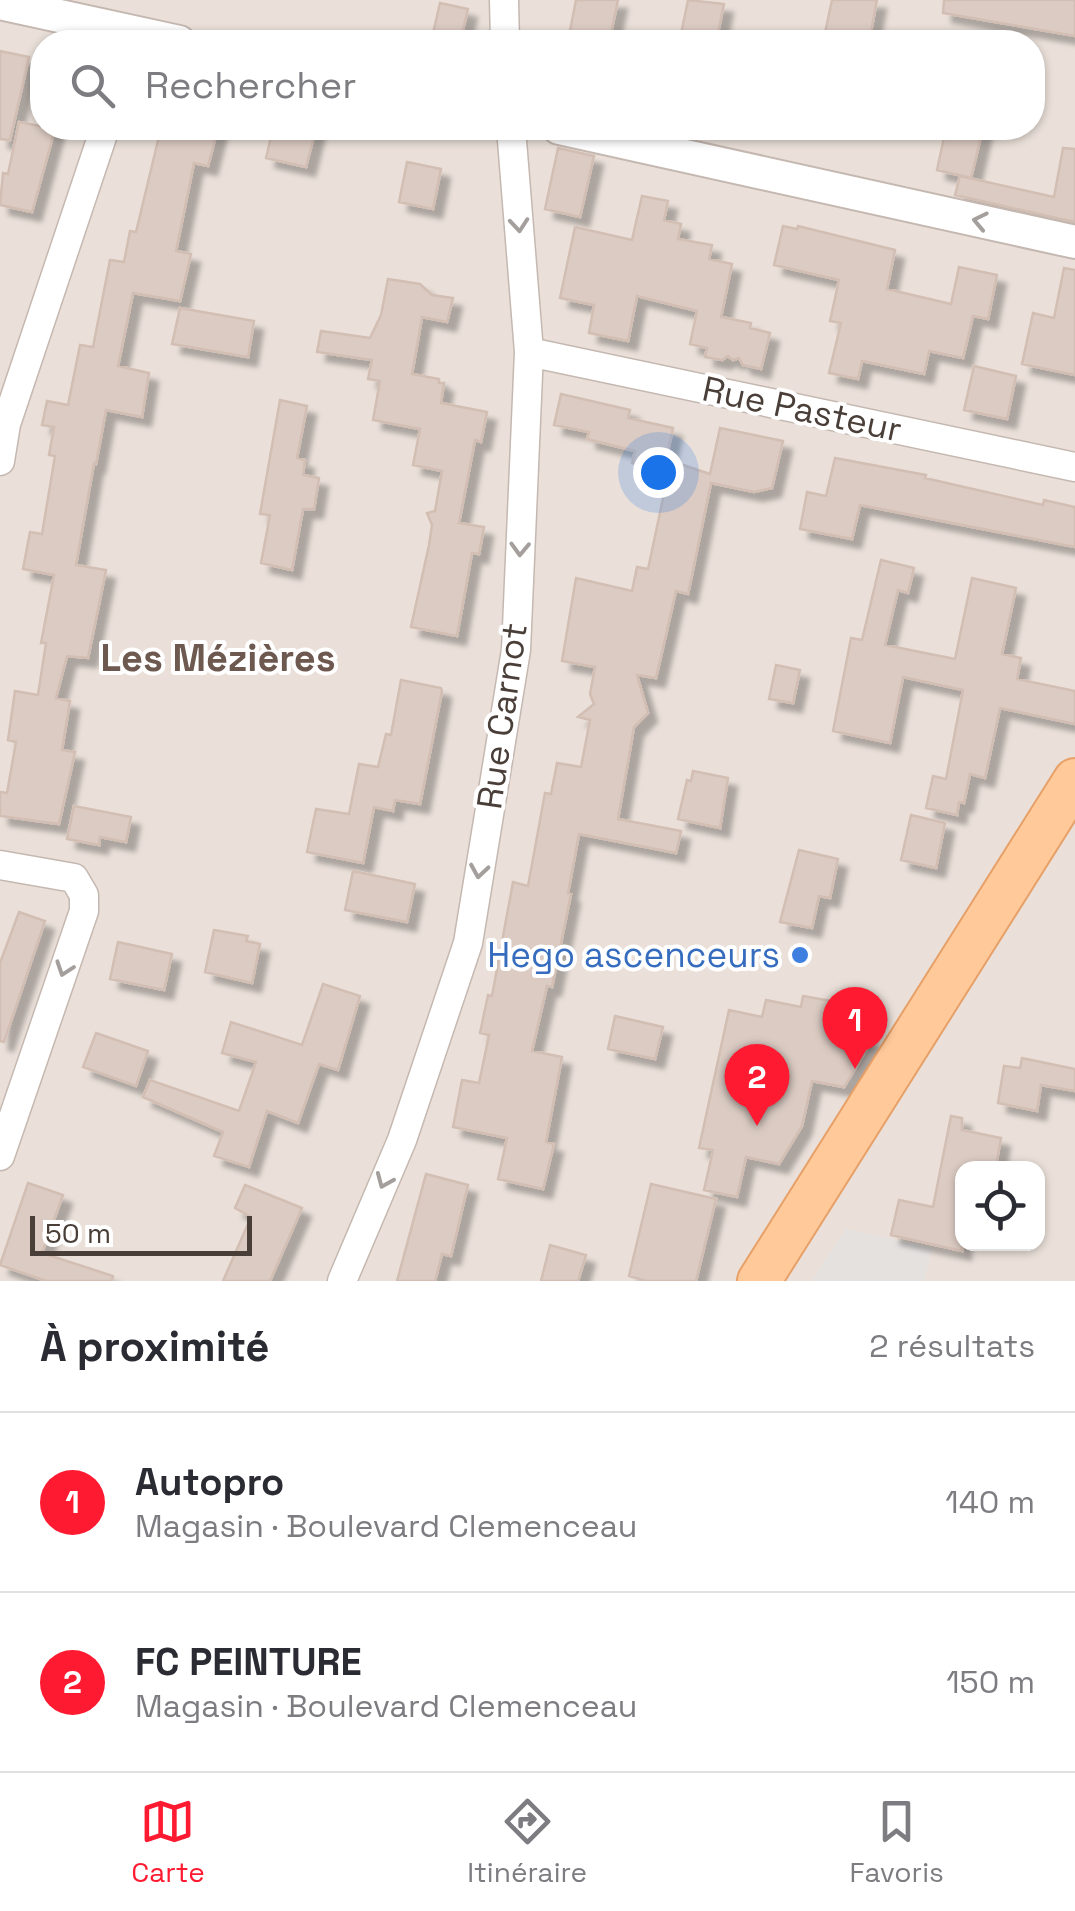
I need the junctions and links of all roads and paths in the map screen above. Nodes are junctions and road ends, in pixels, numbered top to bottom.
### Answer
1 (504, 0) edge
2 (0, 3) edge
3 (105, 30) edge
4 (505, 30) edge
5 (101, 140) edge
6 (512, 140) edge
7 (613, 140) edge
8 (1075, 242) edge
9 (529, 352) junction
10 (0, 461) edge
11 (1075, 467) edge
12 (1075, 780) edge
13 (0, 865) edge
14 (0, 1156) edge
15 (342, 1281) edge
16 (759, 1281) edge

1 - 4 street
2 - 3 street
5 - 10 street
6 -> 9 street, Rue Carnot
8 -> 7 street
9 - 11 street, Rue Pasteur
9 -> 15 street, Rue Carnot
12 - 16 main road
13 -> 14 street

